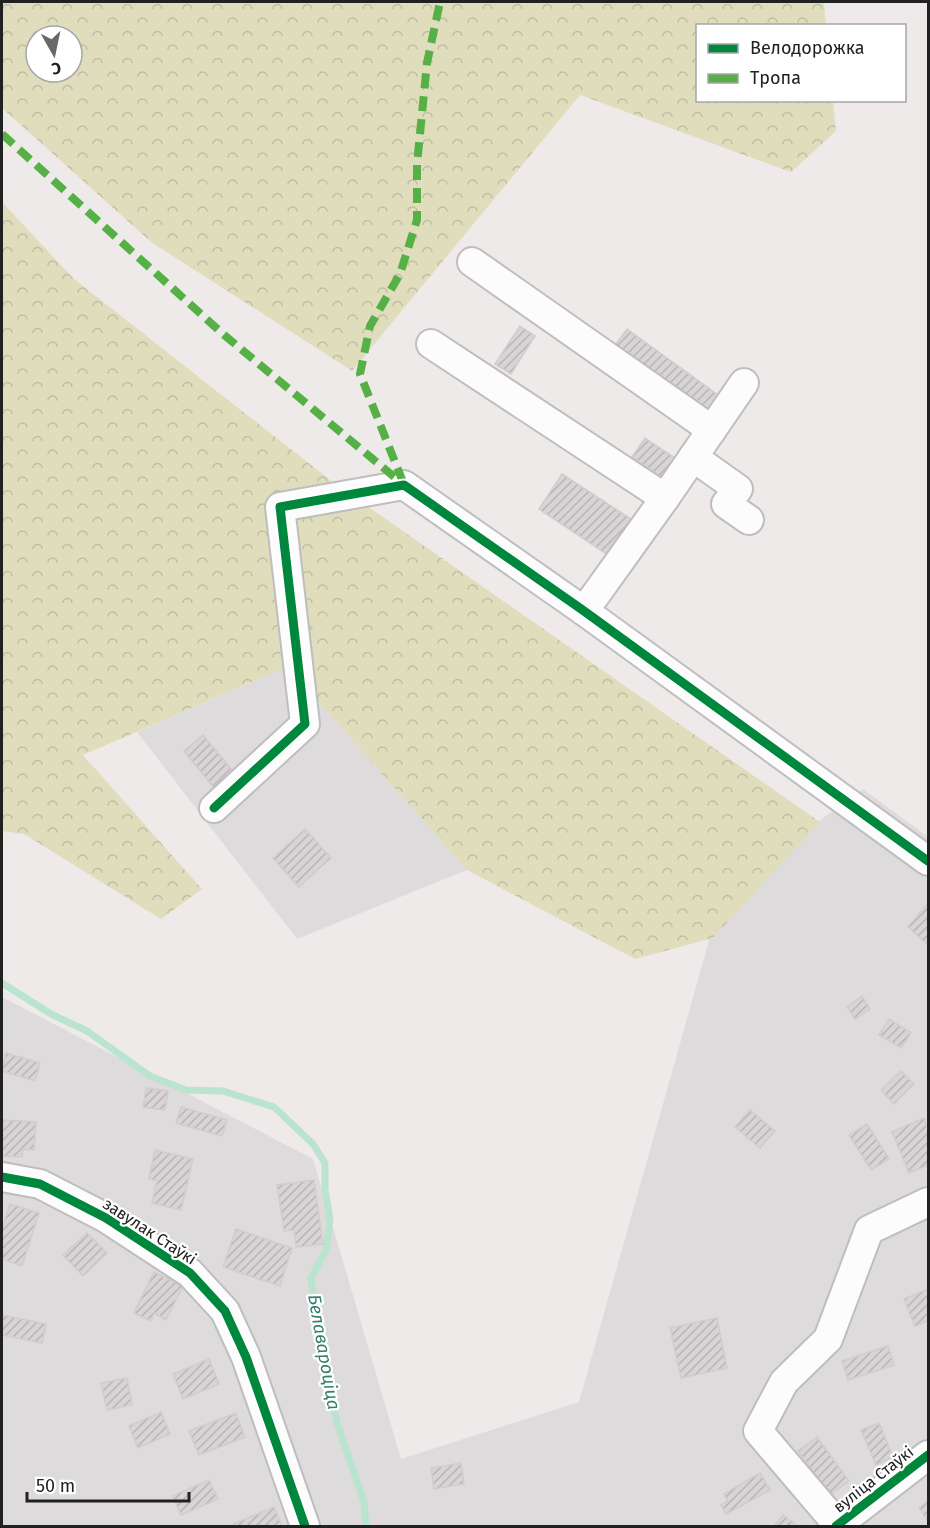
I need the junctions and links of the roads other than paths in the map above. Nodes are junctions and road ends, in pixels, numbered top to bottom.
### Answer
1 (472, 262) dead end
2 (431, 344) dead end
3 (744, 383) dead end
4 (712, 430) junction
5 (693, 457) junction
6 (665, 498) junction
7 (749, 520) dead end
8 (584, 612) junction
9 (214, 808) dead end
10 (928, 861) edge
11 (2, 1177) edge
12 (928, 1202) edge
13 (928, 1455) edge
14 (837, 1526) edge
15 (305, 1527) edge

1 - 4 street
2 - 6 street
3 - 4 street
4 - 5 street
5 - 6 street
5 - 7 street
6 - 8 street
8 - 9 street
8 - 10 street
11 - 15 street, завулак Стаўкі
12 - 14 street
13 - 14 street, вуліца Стаўкі

